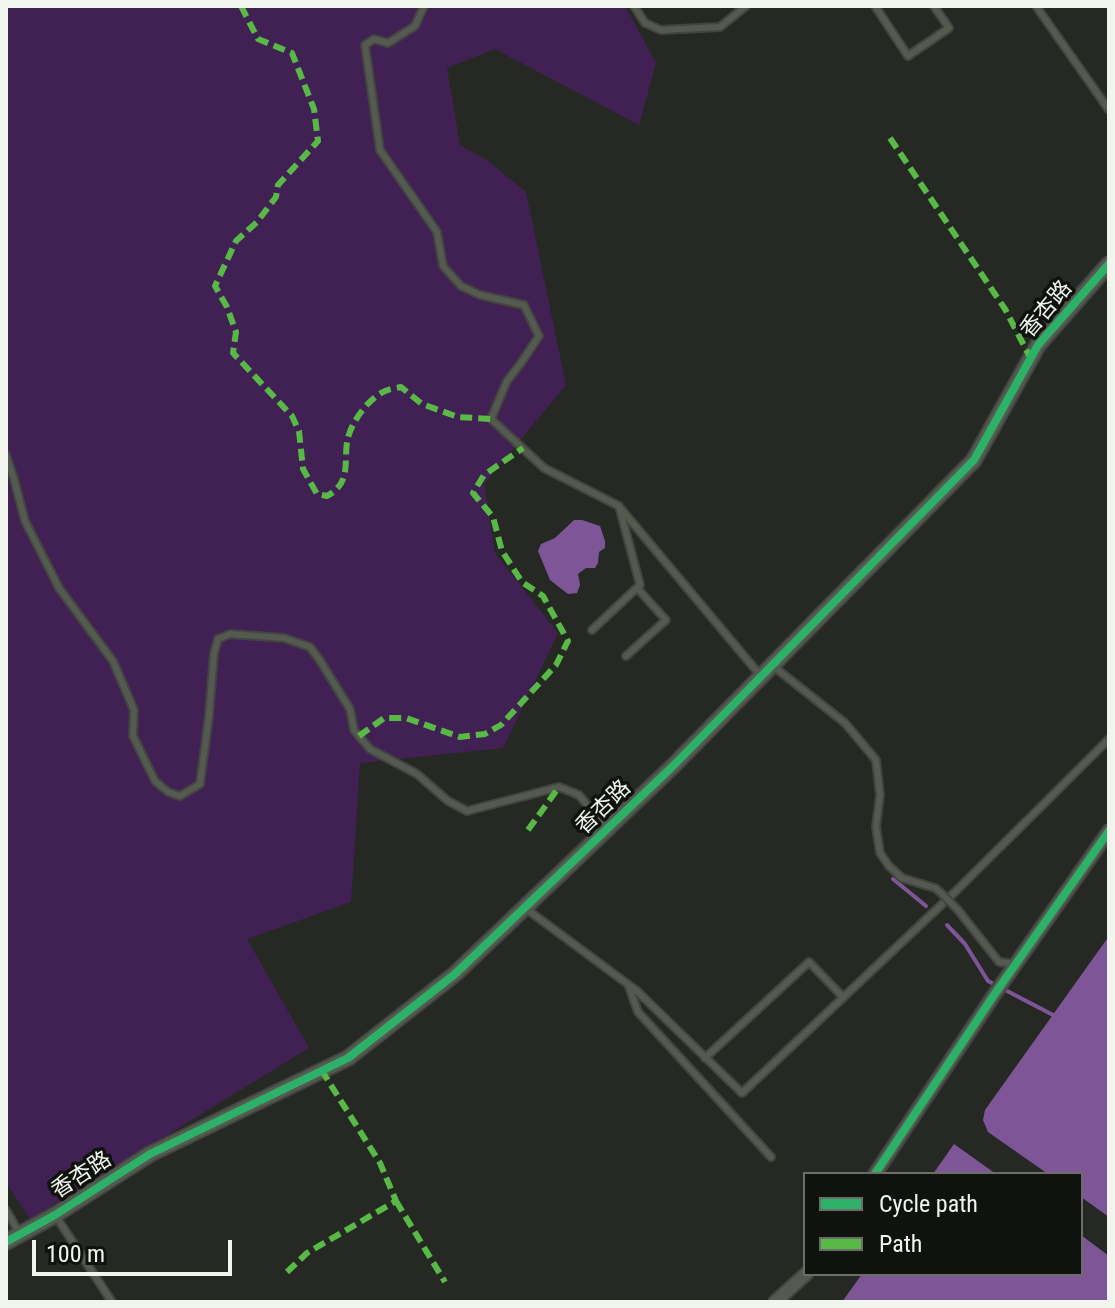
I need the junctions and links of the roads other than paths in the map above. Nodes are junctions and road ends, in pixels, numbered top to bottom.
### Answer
1 (424, 6) edge
2 (634, 6) edge
3 (746, 6) edge
4 (934, 6) edge
5 (1036, 6) edge
6 (877, 7) edge
7 (1109, 110) edge
8 (1109, 264) edge
9 (6, 455) edge
10 (619, 506) junction
11 (637, 588) junction
12 (592, 630) dead end
13 (626, 656) dead end
14 (766, 671) junction
15 (1109, 739) edge
16 (607, 829) junction
17 (1109, 831) edge
18 (525, 908) junction
19 (1016, 964) junction
20 (628, 984) junction
21 (843, 997) junction
22 (705, 1058) junction
23 (771, 1157) dead end
24 (876, 1172) edge
25 (6, 1210) edge
26 (55, 1215) junction
27 (20, 1234) junction
28 (6, 1242) edge
29 (804, 1276) edge
30 (112, 1302) edge
31 (775, 1302) edge

1 - 10 lane
2 - 3 lane
4 - 6 lane
5 - 7 lane
8 - 14 street, 香杏路
9 - 16 lane
10 - 11 lane
10 - 14 lane
11 - 12 lane
11 - 13 lane
14 - 16 street, 香杏路
14 - 19 lane, bridge
15 - 21 lane
16 - 18 street, 香杏路
17 - 19 street
18 - 20 lane
18 - 26 street, 香杏路
19 - 24 street
20 - 22 lane
20 - 23 lane
21 - 22 lane
21 - 22 lane
25 - 27 lane
26 - 27 street, 香杏路
26 - 30 lane
27 - 28 street, 香杏路
29 - 31 street

